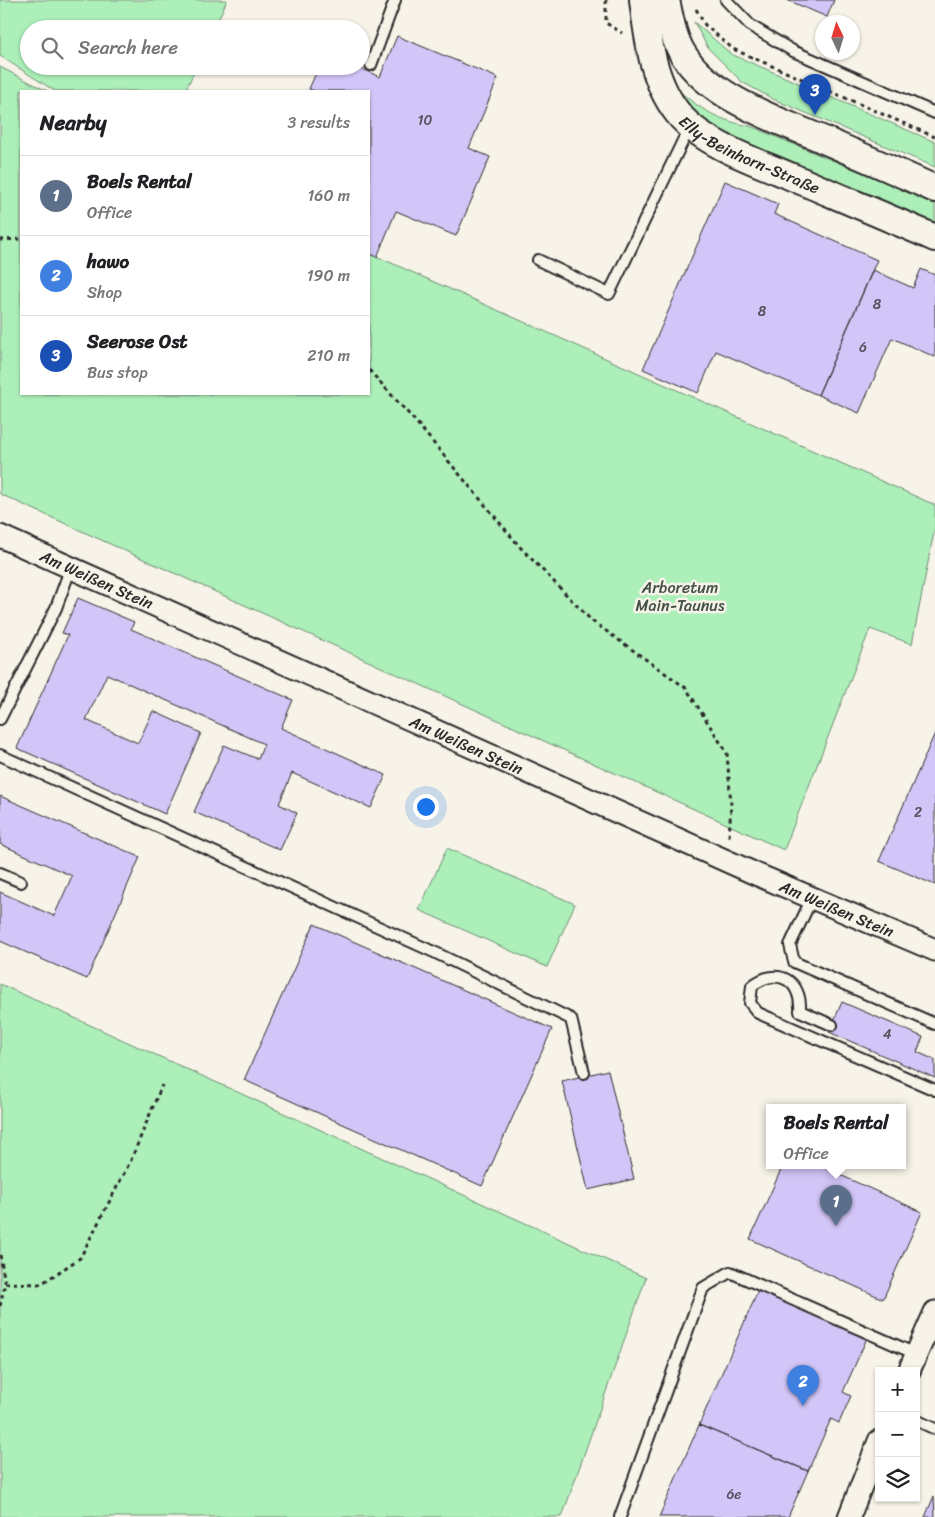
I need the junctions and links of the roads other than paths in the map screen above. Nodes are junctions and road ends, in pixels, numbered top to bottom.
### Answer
1 (395, 0) edge
2 (643, 0) edge
3 (666, 0) edge
4 (726, 0) edge
5 (370, 65) dead end
6 (935, 112) edge
7 (691, 125) junction
8 (935, 189) edge
9 (935, 238) edge
10 (538, 260) dead end
11 (0, 536) edge
12 (72, 567) junction
13 (0, 719) edge
14 (0, 755) edge
15 (0, 873) edge
16 (22, 882) dead end
17 (812, 898) junction
18 (935, 950) edge
19 (935, 1024) edge
20 (832, 1025) dead end
21 (584, 1073) dead end
22 (935, 1090) edge
23 (935, 1312) edge
24 (913, 1363) edge
25 (920, 1422) edge
26 (935, 1429) edge
27 (875, 1451) edge
28 (620, 1517) edge
29 (850, 1517) edge

1 - 5 lane
2 - 7 street, Elly-Beinhorn-Straße
3 - 8 street
4 - 6 lane
7 - 9 street, Elly-Beinhorn-Straße
7 - 10 lane
11 - 12 street, Am Weißen Stein
12 - 13 lane
12 - 17 street, Am Weißen Stein
14 - 21 lane
15 - 16 lane
17 - 18 street, Am Weißen Stein
17 - 19 lane
20 - 22 lane
23 - 24 street
24 - 28 lane
25 - 26 lane
27 - 29 street

